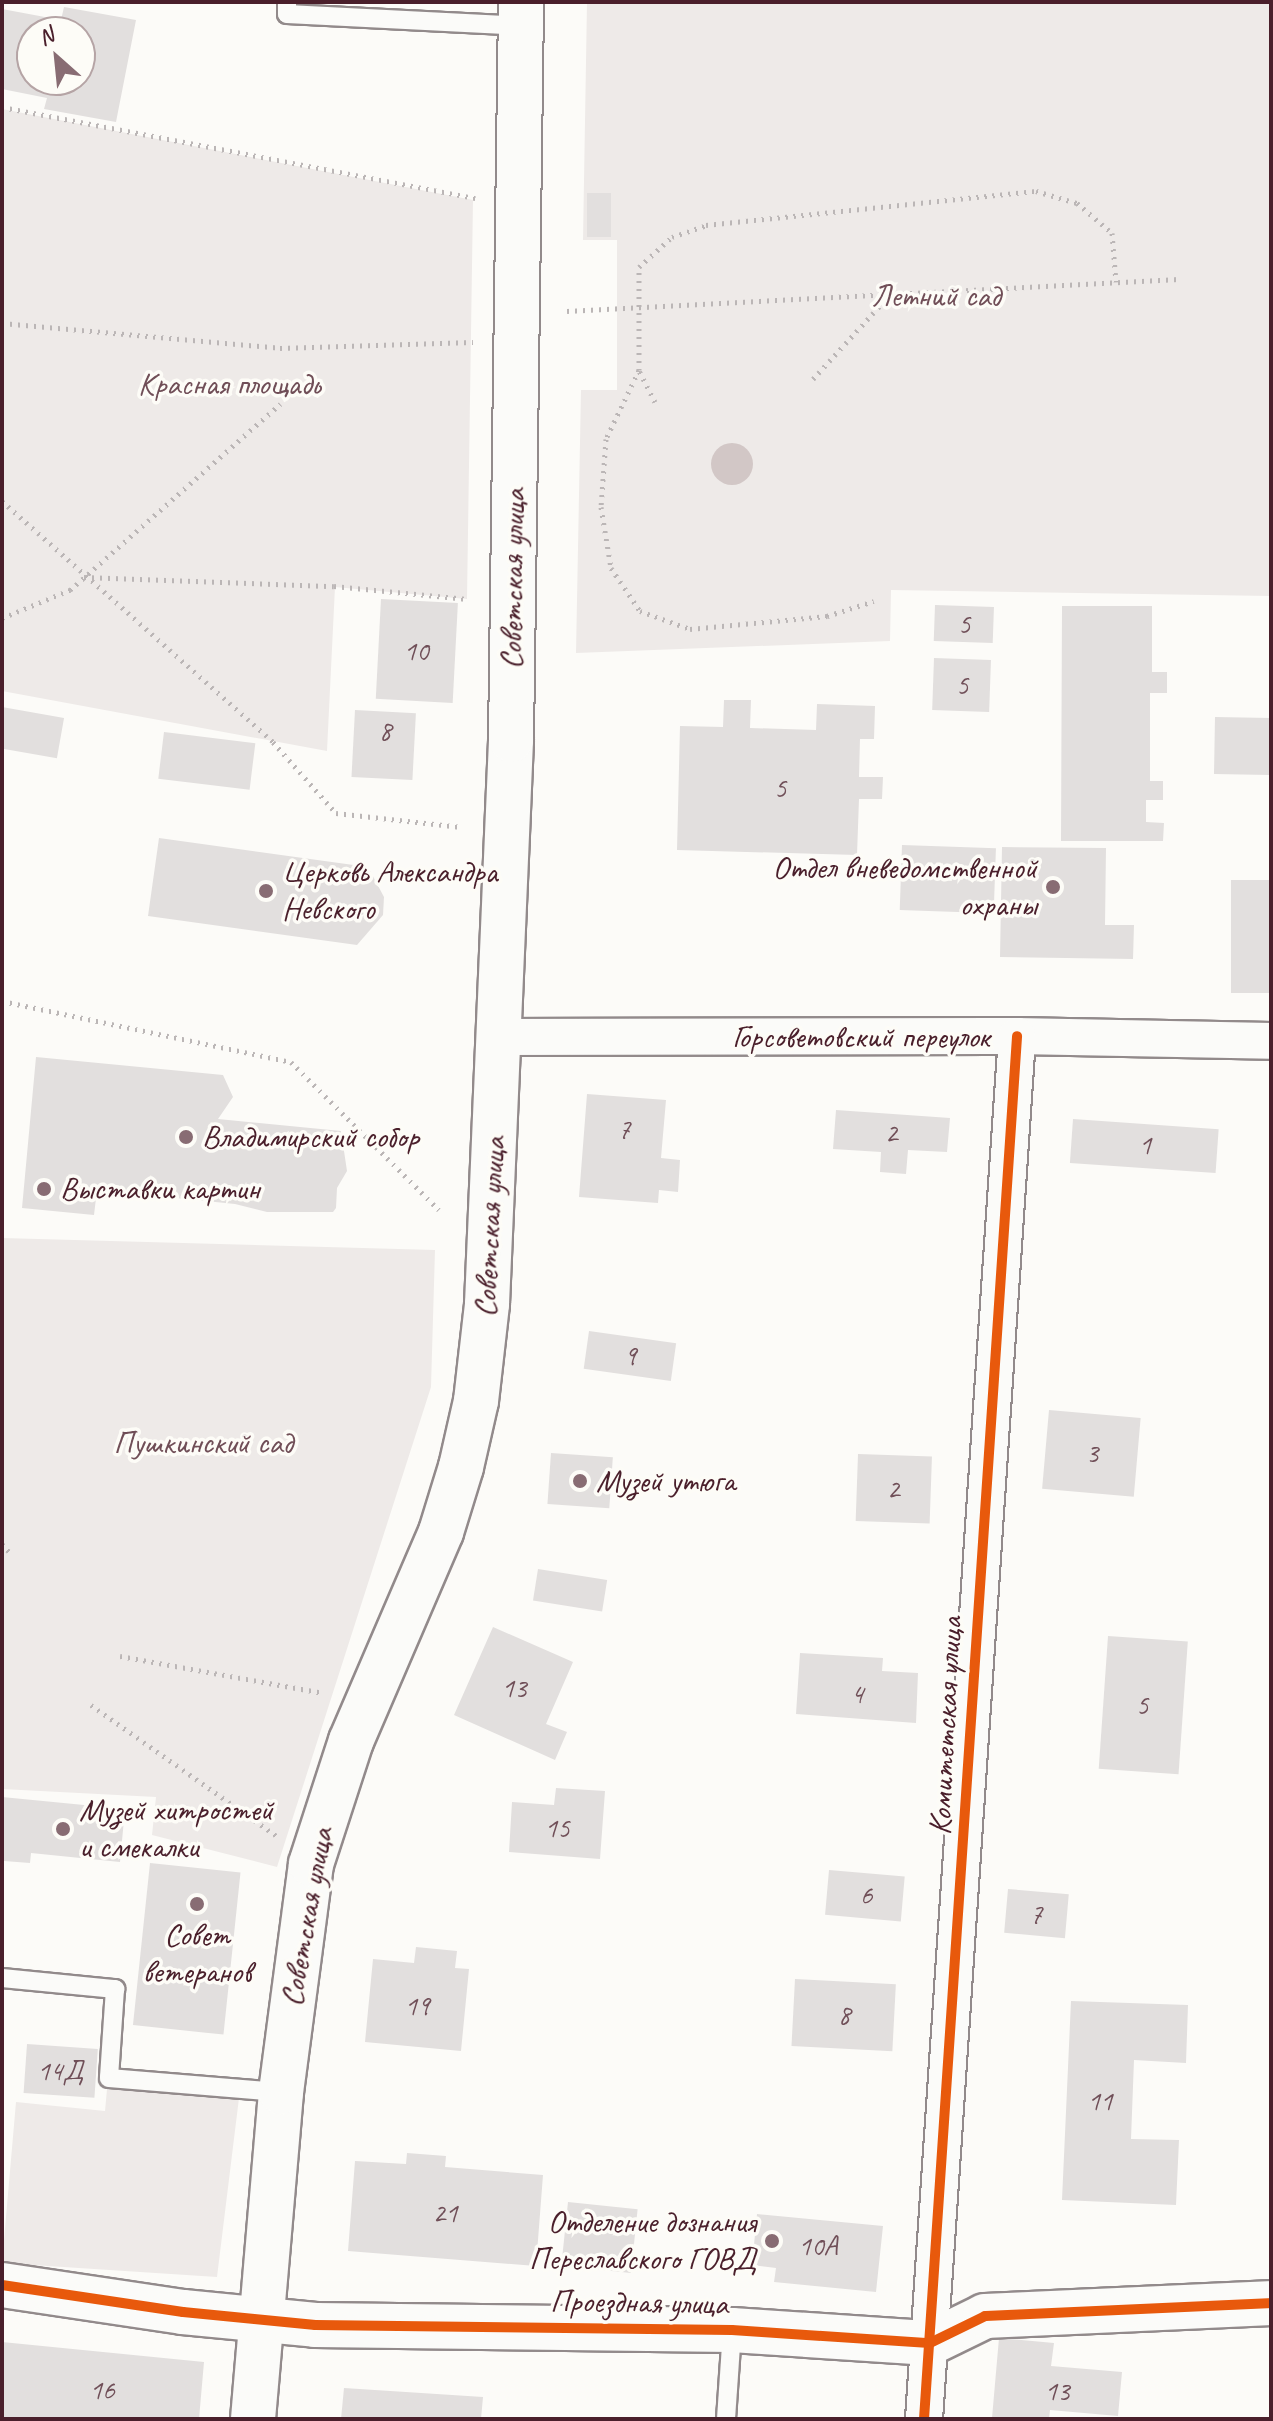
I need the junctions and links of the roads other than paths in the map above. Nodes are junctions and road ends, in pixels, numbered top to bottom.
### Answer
1 (287, 2) edge
2 (520, 14) edge
3 (1017, 1036) junction
4 (499, 1037) junction
5 (1271, 1041) edge
6 (2, 1978) edge
7 (281, 2092) junction
8 (2, 2285) edge
9 (1271, 2303) edge
10 (259, 2318) junction
11 (732, 2330) junction
12 (930, 2343) junction
13 (253, 2419) edge
14 (726, 2419) edge
15 (924, 2419) edge

1 - 2 lane
2 - 4 main road, Советская улица
3 - 4 street, Горсоветовский переулок
3 - 5 street, Горсоветовский переулок
3 - 12 street, Комитетская улица
4 - 7 main road, Советская улица
6 - 7 lane
7 - 10 main road, Советская улица
8 - 10 main road, Проездная улица
9 - 12 main road, Проездная улица
10 - 11 main road, Проездная улица
10 - 13 main road, Советская улица
11 - 12 main road, Проездная улица
11 - 14 lane
12 - 15 street, Комитетская улица

